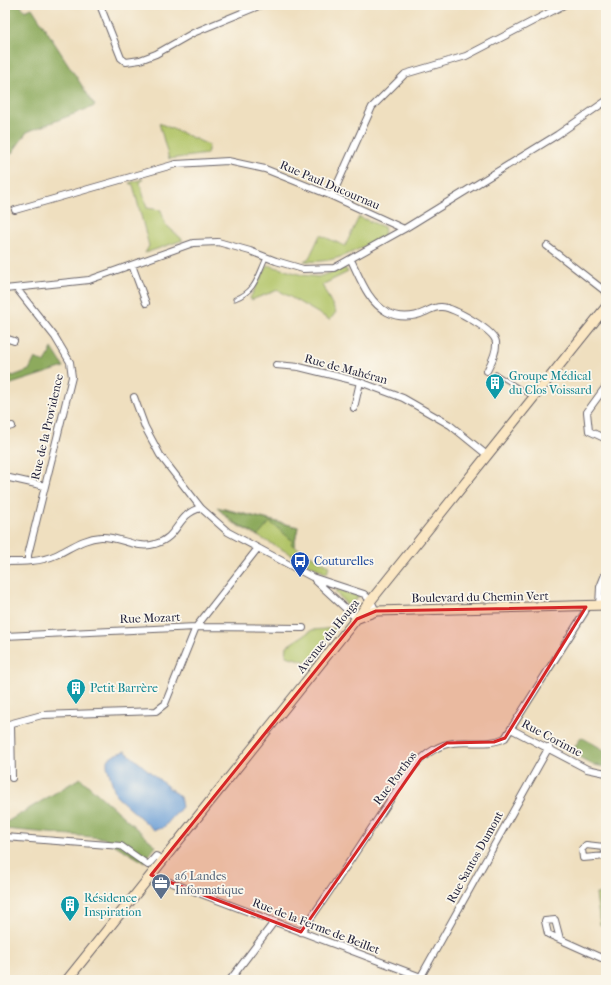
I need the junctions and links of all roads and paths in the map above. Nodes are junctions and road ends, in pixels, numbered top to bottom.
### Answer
1 (100, 5) edge
2 (261, 5) edge
3 (564, 5) edge
4 (606, 101) edge
5 (332, 196) junction
6 (15, 210) dead end
7 (404, 229) junction
8 (547, 246) dead end
9 (266, 258) junction
10 (352, 260) junction
11 (132, 265) junction
12 (5, 289) edge
13 (17, 289) junction
14 (606, 292) edge
15 (235, 299) dead end
16 (146, 303) dead end
17 (606, 307) edge
18 (5, 338) edge
19 (14, 341) dead end
20 (276, 365) dead end
21 (487, 371) dead end
22 (496, 374) dead end
23 (360, 382) junction
24 (606, 386) edge
25 (134, 397) dead end
26 (534, 397) junction
27 (354, 408) dead end
28 (12, 426) dead end
29 (5, 428) edge
30 (606, 439) edge
31 (487, 455) junction
32 (5, 477) edge
33 (45, 486) junction
34 (201, 508) junction
35 (258, 548) junction
36 (28, 561) junction
37 (5, 562) edge
38 (606, 572) edge
39 (312, 577) junction
40 (371, 601) junction
41 (603, 605) edge
42 (586, 607) junction
43 (376, 611) junction
44 (357, 619) junction
45 (196, 627) junction
46 (303, 628) dead end
47 (5, 636) edge
48 (8, 725) edge
49 (511, 729) junction
50 (549, 747) junction
51 (606, 773) edge
52 (12, 778) dead end
53 (5, 837) edge
54 (163, 860) junction
55 (151, 875) junction
56 (274, 922) junction
57 (301, 932) junction
58 (560, 939) dead end
59 (606, 960) edge
60 (420, 978) edge
61 (67, 980) edge
62 (230, 980) edge
63 (429, 980) edge

1 - 2 street
3 - 5 street
4 - 7 street
5 - 6 street, Rue Paul Ducournau
5 - 7 street, Rue Paul Ducournau
7 - 10 street
8 - 14 street
9 - 10 street
9 - 11 street
9 - 15 lane
10 - 21 street
11 - 13 street
11 - 16 street
12 - 13 street
13 - 33 street, Rue de la Providence
17 - 26 main road, Avenue du Houga
18 - 19 street
20 - 23 street, Rue de Mahéran
22 - 26 lane
23 - 27 street
23 - 31 street, Rue de Mahéran
24 - 30 street
25 - 34 street
26 - 31 main road, Avenue du Houga
28 - 29 street
31 - 40 main road, Avenue du Houga
32 - 33 street
33 - 36 street, Rue de la Providence
34 - 35 street
34 - 36 street
35 - 39 street
35 - 45 street, Rue Mozart
36 - 37 street
38 - 41 street
39 - 40 street
39 - 44 street
40 - 43 street
40 - 44 main road, Avenue du Houga
41 - 42 main road, Boulevard du Chemin Vert
42 - 43 main road, Boulevard du Chemin Vert
42 - 49 street, Rue Porthos
43 - 44 main road, Boulevard du Chemin Vert
44 - 54 main road, Avenue du Houga
45 - 46 street
45 - 47 street, Rue Mozart
45 - 48 street
48 - 52 street
49 - 50 street, Rue Corinne
49 - 57 street, Rue Porthos
50 - 51 street, Rue Corinne
50 - 60 street, Rue Santos Dumont
53 - 54 street
54 - 55 main road, Avenue du Houga
55 - 56 street, Rue de la Ferme de Beillet
55 - 61 main road, Avenue du Houga
56 - 57 street, Rue de la Ferme de Beillet
56 - 62 street
57 - 60 street, Rue de la Ferme de Beillet
58 - 59 street
60 - 63 street, Rue de la Ferme de Beillet

